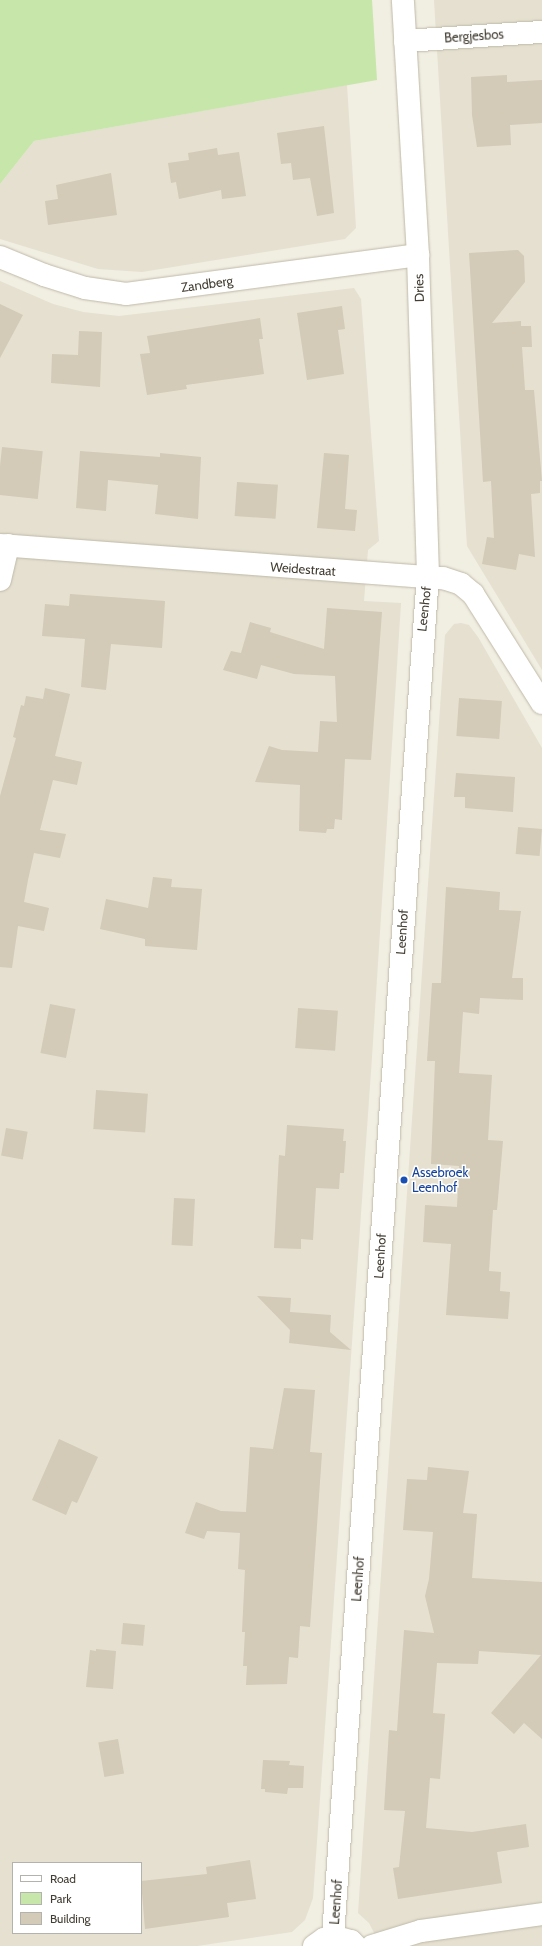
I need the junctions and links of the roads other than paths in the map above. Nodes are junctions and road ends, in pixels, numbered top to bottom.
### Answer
1 (403, 0) edge
2 (542, 32) edge
3 (405, 41) junction
4 (418, 255) junction
5 (0, 257) edge
6 (4, 545) edge
7 (428, 575) junction
8 (0, 580) edge
9 (542, 703) edge
10 (542, 1914) edge
11 (333, 1936) junction
12 (314, 1946) edge
13 (356, 1946) edge
14 (372, 1946) edge

1 - 3 street, Dries
2 - 3 street, Bergjesbos
3 - 4 street, Dries
4 - 5 street, Zandberg
4 - 7 street, Dries
6 - 7 street, Weidestraat
6 - 8 street
7 - 9 street, Weidestraat
7 - 11 street, Leenhof
10 - 14 street
11 - 12 street
11 - 13 street

